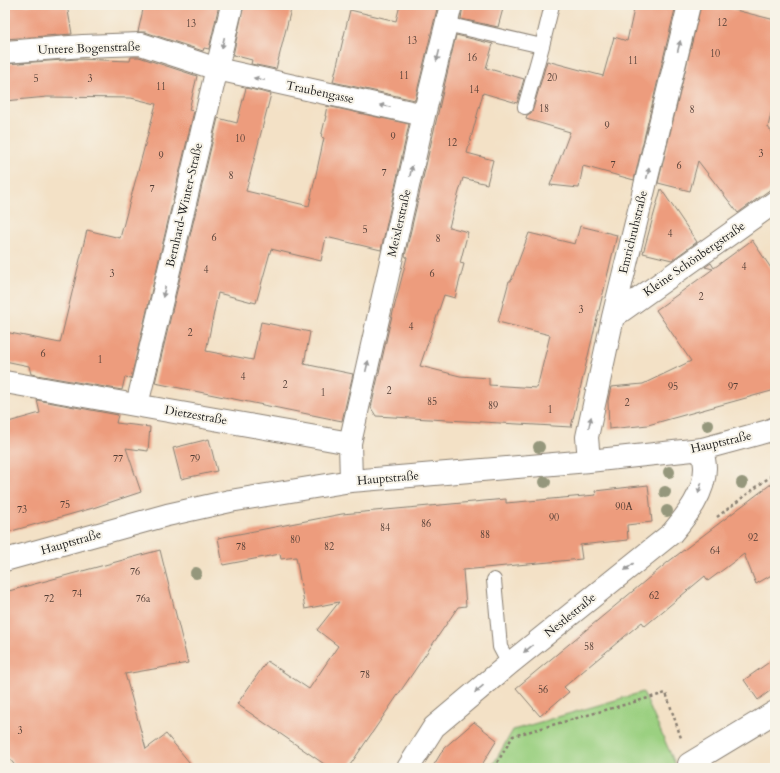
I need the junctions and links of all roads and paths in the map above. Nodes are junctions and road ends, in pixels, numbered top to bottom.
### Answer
1 (232, 5) edge
2 (552, 5) edge
3 (689, 5) edge
4 (449, 14) edge
5 (542, 46) junction
6 (5, 52) edge
7 (217, 69) junction
8 (525, 107) dead end
9 (424, 115) junction
10 (775, 202) edge
11 (613, 317) junction
12 (5, 382) edge
13 (137, 405) junction
14 (775, 428) edge
15 (350, 442) junction
16 (702, 449) junction
17 (589, 461) junction
18 (775, 473) edge
19 (351, 481) junction
20 (711, 519) dead end
21 (5, 560) edge
22 (494, 580) dead end
23 (509, 664) junction
24 (775, 712) edge
25 (689, 764) joint
26 (408, 768) edge
27 (494, 768) edge

1 -> 7 street, Bernhard-Winter-Straße
2 - 5 lane
11 -> 3 street, Emrichruhstraße
4 - 5 lane
4 -> 9 street, Meixlerstraße
5 - 8 lane
6 - 7 street, Untere Bogenstraße
9 -> 7 street, Traubengasse
7 -> 13 street, Bernhard-Winter-Straße
15 -> 9 street, Meixlerstraße
10 - 11 street, Kleine Schönbergstraße
17 -> 11 street, Emrichruhstraße
12 - 13 street, Dietzestraße
13 - 15 street, Dietzestraße
14 - 16 street, Hauptstraße
15 - 19 street
16 - 17 street, Hauptstraße
16 -> 23 street, Nestlestraße
17 - 19 street, Hauptstraße
18 - 20 path
19 - 21 street, Hauptstraße
22 - 23 lane
23 -> 26 street, Nestlestraße
24 - 25 street
25 - 27 path

